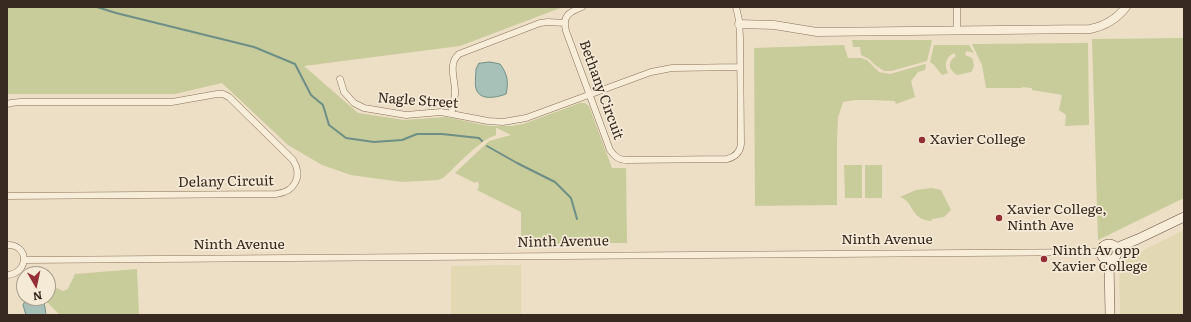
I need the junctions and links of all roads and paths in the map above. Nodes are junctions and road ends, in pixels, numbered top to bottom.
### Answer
1 (582, 7) edge
2 (736, 7) edge
3 (957, 7) edge
4 (1126, 7) edge
5 (565, 23) junction
6 (740, 24) junction
7 (957, 30) junction
8 (740, 67) junction
9 (340, 79) dead end
10 (590, 94) junction
11 (7, 104) edge
12 (451, 114) junction
13 (7, 196) edge
14 (1184, 217) edge
15 (7, 244) edge
16 (1116, 248) junction
17 (1101, 252) junction
18 (24, 260) junction
19 (1109, 260) junction
20 (7, 275) edge
21 (1110, 315) edge

1 - 5 street
2 - 6 street, Bethany Circuit
3 - 7 street
4 - 7 street
5 - 10 street, Bethany Circuit
5 - 12 street
6 - 7 street
6 - 8 street, Bethany Circuit
8 - 10 street, Nagle Street
8 - 10 street, Bethany Circuit
9 - 12 street, Nagle Street
10 - 12 street, Nagle Street
11 - 13 street, Delany Circuit
14 - 16 main road
15 - 18 street
16 - 17 main road
16 - 19 main road
17 - 18 street, Ninth Avenue
17 - 19 main road
18 - 20 street
19 - 21 main road

